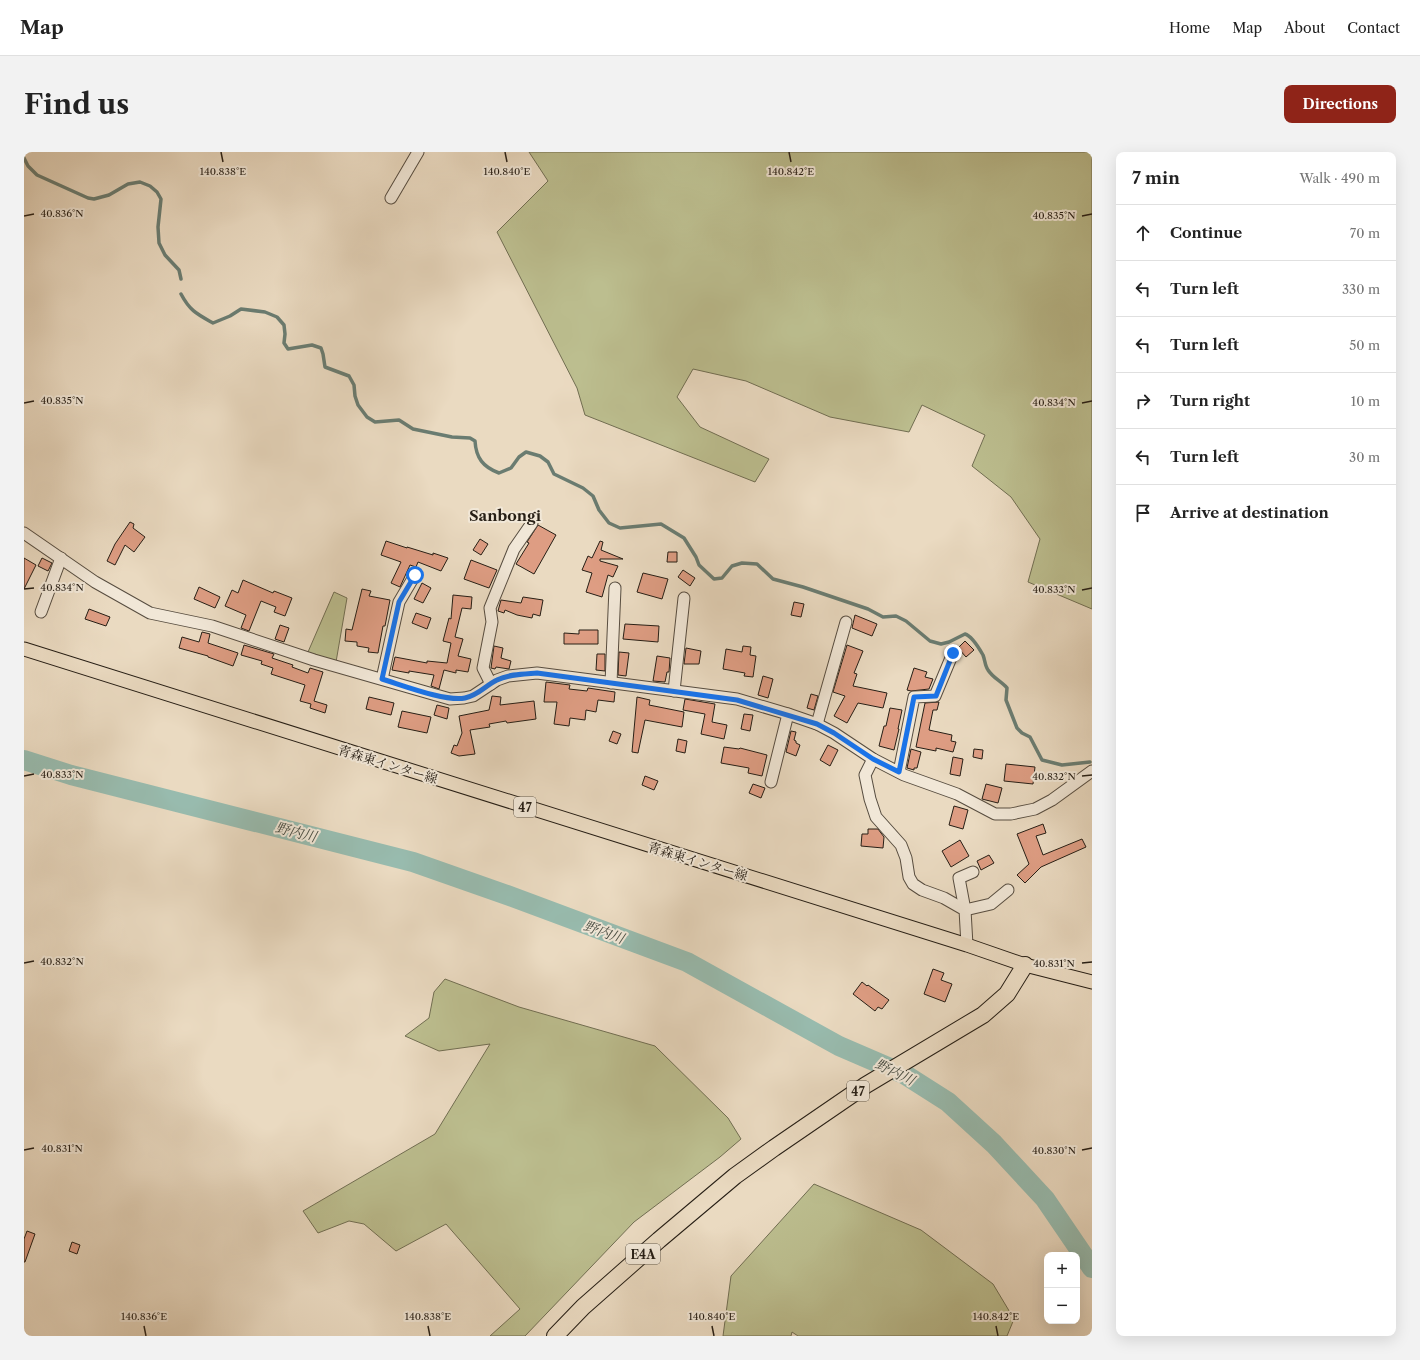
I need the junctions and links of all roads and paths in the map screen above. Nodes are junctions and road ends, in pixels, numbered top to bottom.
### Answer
1 (418, 152) edge
2 (391, 198) dead end
3 (532, 523) dead end
4 (24, 533) edge
5 (61, 558) junction
6 (415, 575) dead end
7 (615, 588) dead end
8 (684, 598) dead end
9 (41, 612) dead end
10 (846, 622) dead end
11 (24, 649) edge
12 (953, 653) dead end
13 (382, 679) junction
14 (611, 683) junction
15 (491, 684) junction
16 (674, 691) junction
17 (788, 714) junction
18 (817, 724) junction
19 (873, 759) junction
20 (899, 772) junction
21 (1092, 772) edge
22 (771, 782) dead end
23 (973, 872) dead end
24 (1008, 890) dead end
25 (965, 910) junction
26 (967, 945) junction
27 (1026, 965) junction
28 (1092, 982) edge
29 (735, 1176) joint
30 (555, 1336) edge

1 - 2 street
3 - 15 street
4 - 5 street
5 - 9 street
5 - 13 street
6 - 13 street
7 - 14 street
8 - 16 street
10 - 18 street
11 - 26 main road, 青森東インター線 / 47
12 - 20 street
13 - 15 street
14 - 15 street
14 - 16 street
16 - 17 street
17 - 18 street
17 - 22 street
18 - 19 street
19 - 20 street
19 - 25 street
20 - 21 street
23 - 25 street
24 - 25 street
25 - 26 street
26 - 27 main road, 青森東インター線 / 47
27 - 28 main road, 青森東インター線
27 - 29 highway, 47
29 - 30 highway, E4A

